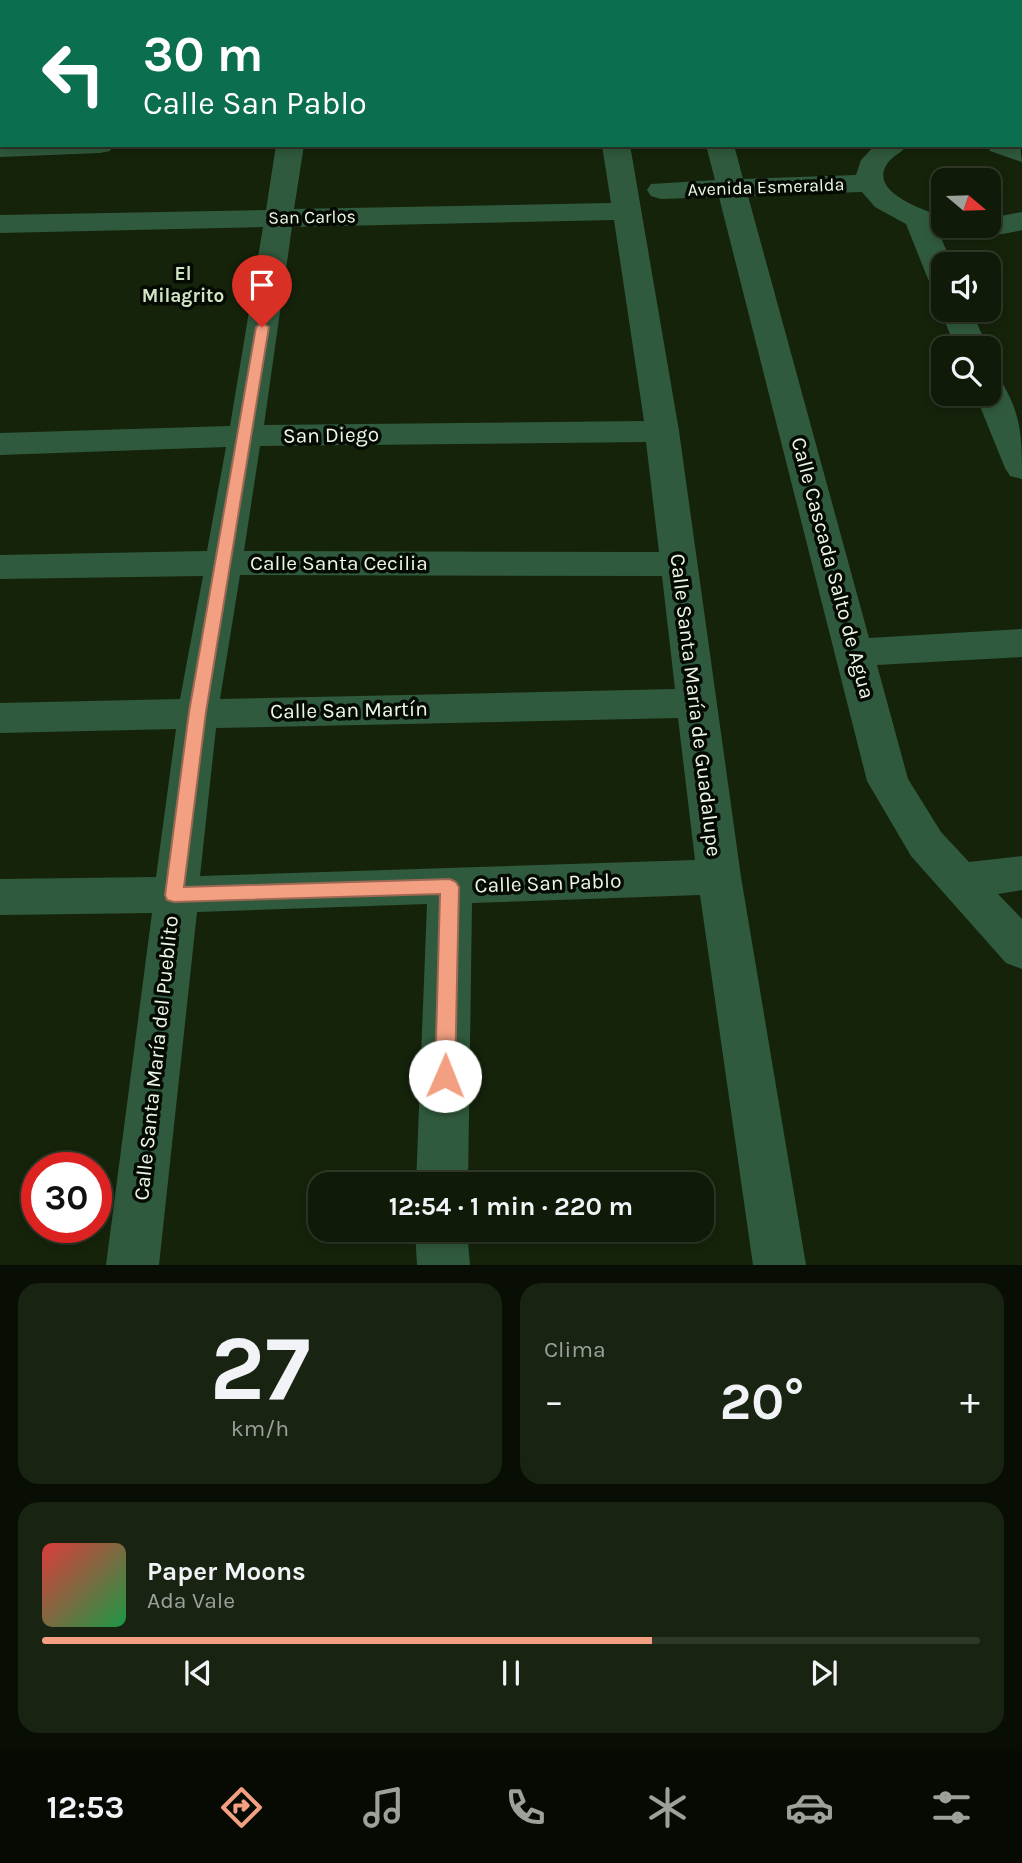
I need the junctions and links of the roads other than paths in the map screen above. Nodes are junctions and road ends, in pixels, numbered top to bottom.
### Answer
1 (50, 147) edge
2 (290, 147) edge
3 (616, 147) edge
4 (720, 147) edge
5 (890, 147) edge
6 (1005, 147) edge
7 (0, 149) edge
8 (1022, 154) edge
9 (871, 184) junction
10 (730, 189) junction
11 (661, 190) dead end
12 (625, 211) junction
13 (279, 218) junction
14 (931, 221) edge
15 (1022, 221) edge
16 (0, 224) edge
17 (1001, 226) edge
18 (996, 406) edge
19 (662, 431) junction
20 (246, 436) junction
21 (0, 444) edge
22 (1022, 468) edge
23 (222, 563) junction
24 (678, 564) junction
25 (0, 567) edge
26 (1022, 643) edge
27 (856, 652) junction
28 (697, 703) junction
29 (198, 712) junction
30 (0, 718) edge
31 (1022, 873) edge
32 (719, 877) junction
33 (961, 881) junction
34 (450, 887) junction
35 (174, 895) junction
36 (0, 897) edge
37 (1022, 950) edge
38 (442, 1172) edge
39 (442, 1242) edge
40 (132, 1265) edge
41 (444, 1265) edge
42 (780, 1265) edge

1 - 7 street
2 - 13 street, Calle Santa María del Pueblito
3 - 12 street, Calle Santa María de Guadalupe
4 - 10 street, Calle Cascada Salto de Agua
5 - 9 street
6 - 8 street
9 - 10 street, Avenida Esmeralda
9 - 14 street
10 - 11 street, Avenida Esmeralda
10 - 27 street, Calle Cascada Salto de Agua
12 - 13 street, San Carlos
12 - 19 street, Calle Santa María de Guadalupe
13 - 16 street, San Carlos
13 - 20 street, Calle Santa María del Pueblito
15 - 17 street
18 - 22 street
19 - 20 street, San Diego
19 - 24 street, Calle Santa María de Guadalupe
20 - 21 street, San Diego
20 - 23 street, Calle Santa María del Pueblito
23 - 24 street, Calle Santa Cecilia
23 - 25 street, Calle Santa Cecilia
23 - 29 street, Calle Santa María del Pueblito
24 - 28 street, Calle Santa María de Guadalupe
26 - 27 street
27 - 33 street, Calle Cascada Salto de Agua
28 - 29 street, Calle San Martín
28 - 32 street, Calle Santa María de Guadalupe
29 - 30 street, Calle San Martín
29 - 35 street, Calle Santa María del Pueblito
31 - 33 street
32 - 34 street, Calle San Pablo
32 - 42 street, Calle Santa María de Guadalupe
33 - 37 street, Calle Cascada Salto de Agua
34 - 35 street, Calle San Pablo
34 - 38 street
35 - 36 street, Calle San Pablo
35 - 40 street, Calle Santa María del Pueblito
39 - 41 street

